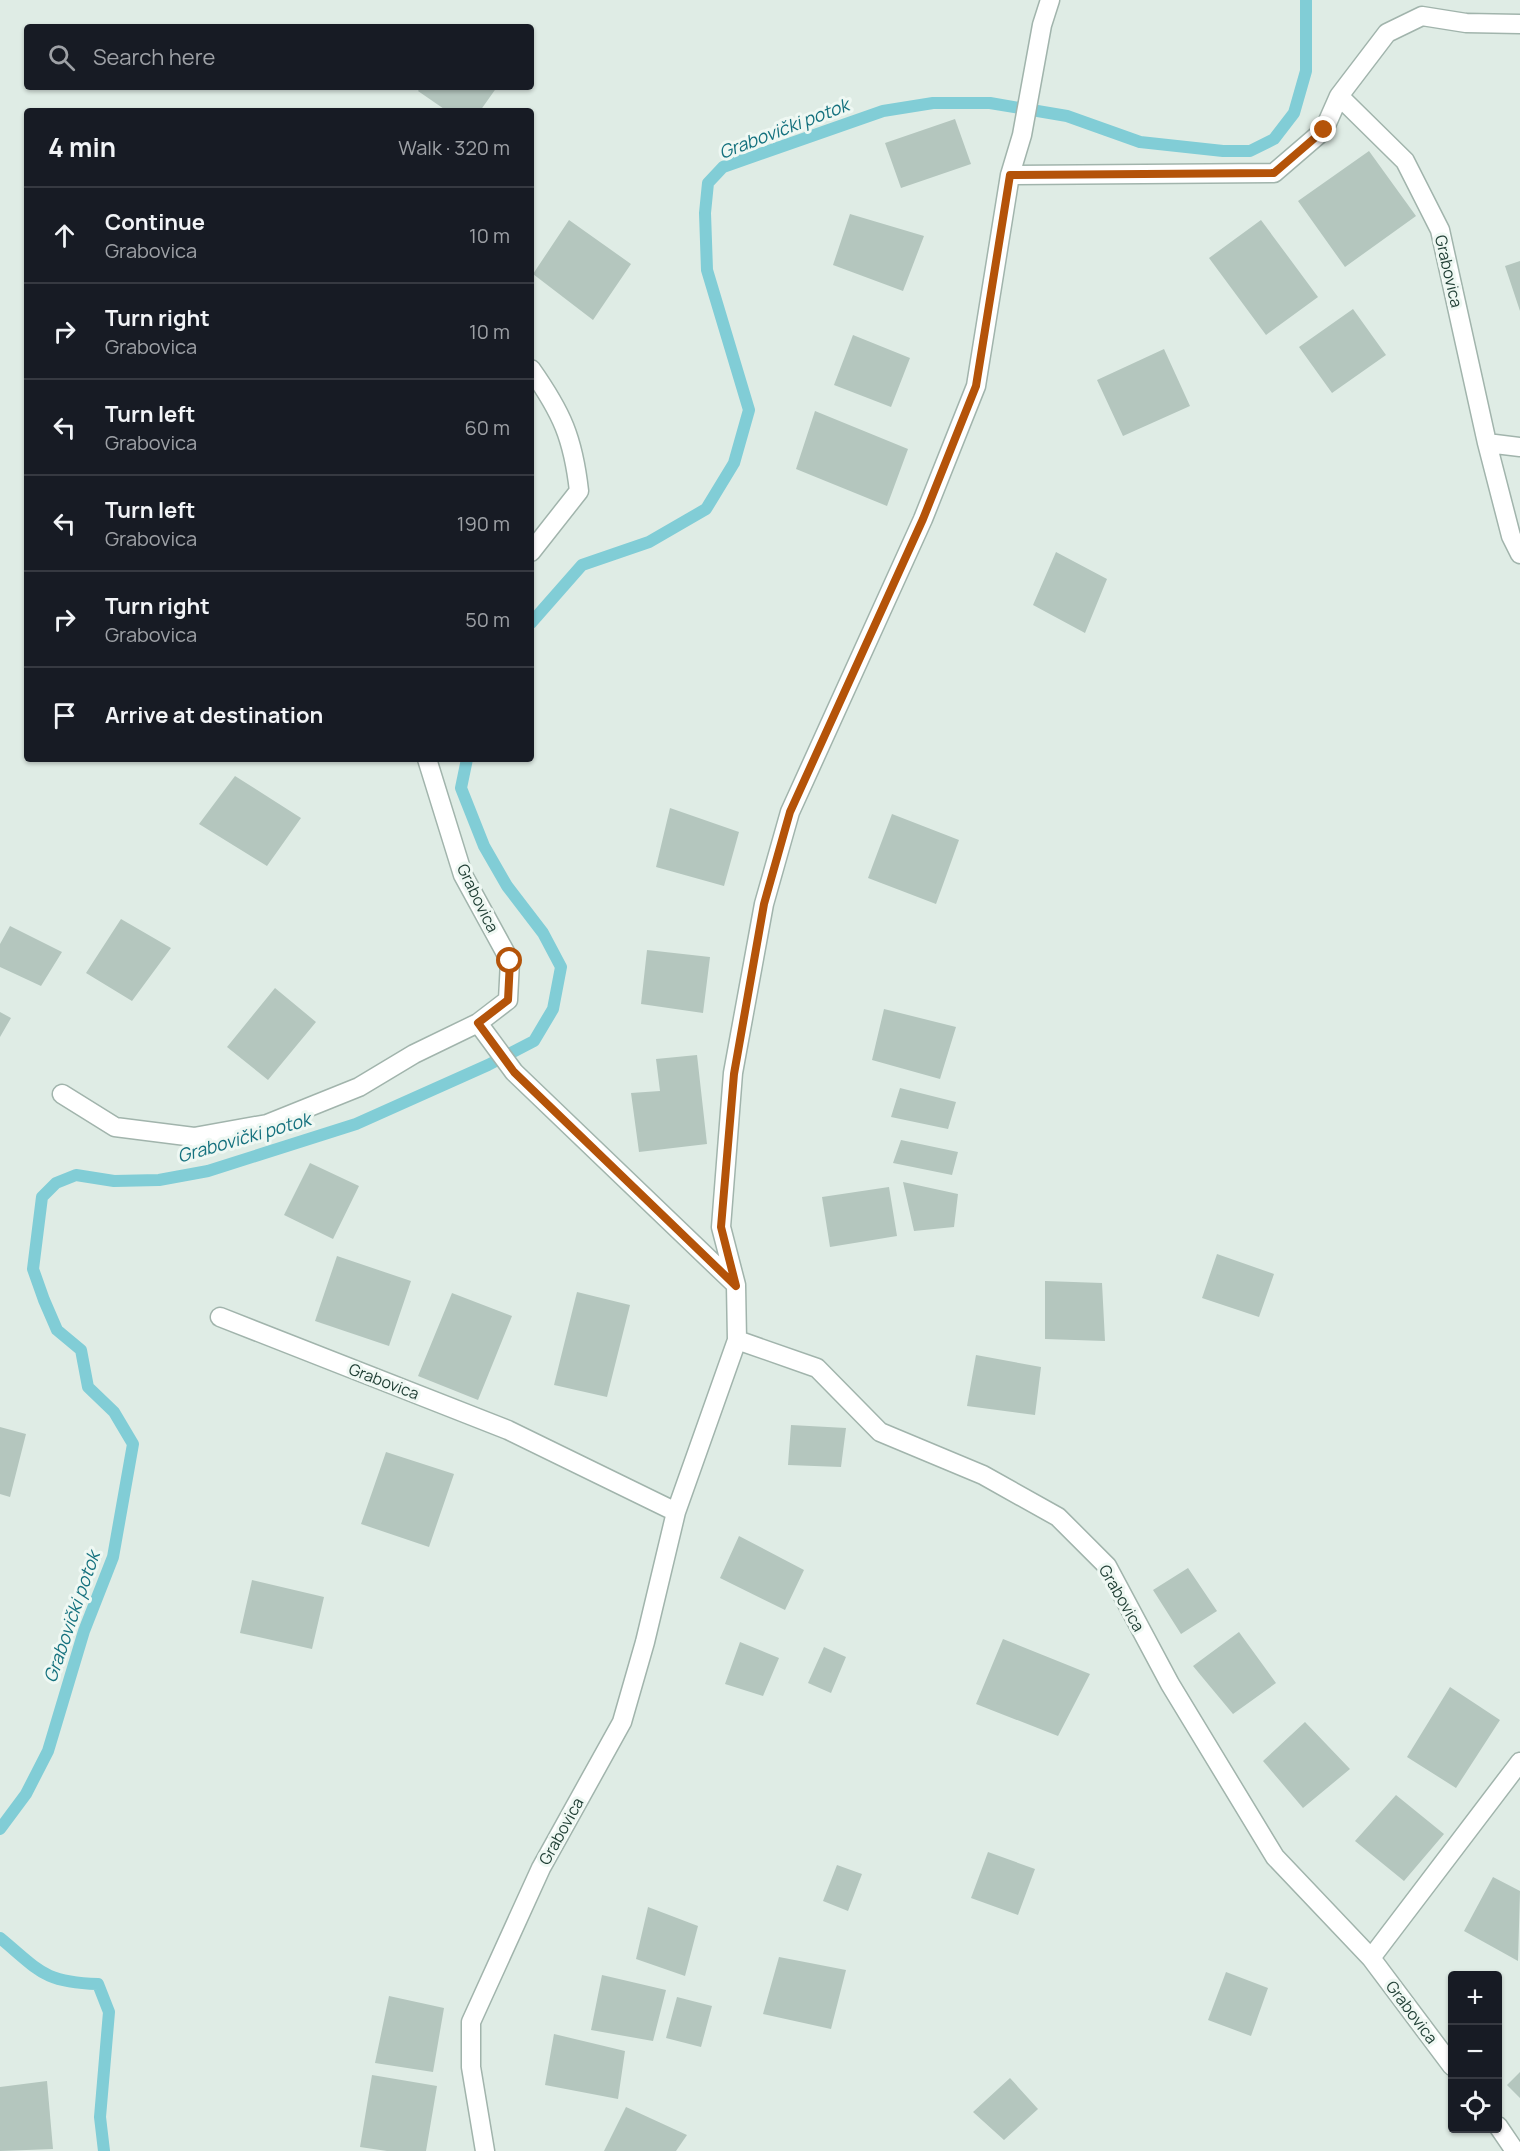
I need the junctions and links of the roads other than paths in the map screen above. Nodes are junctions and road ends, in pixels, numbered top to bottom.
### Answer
1 (1050, 0) edge
2 (1520, 24) edge
3 (1339, 96) junction
4 (1010, 175) junction
5 (534, 373) edge
6 (1487, 443) junction
7 (1520, 447) edge
8 (534, 548) edge
9 (1520, 554) edge
10 (428, 762) edge
11 (478, 1023) junction
12 (62, 1094) dead end
13 (736, 1286) junction
14 (220, 1317) dead end
15 (737, 1340) junction
16 (676, 1512) junction
17 (1520, 1762) edge
18 (1371, 1958) junction
19 (1448, 2061) edge
20 (1502, 2133) edge
21 (485, 2151) edge
22 (1515, 2151) edge

1 - 4 street, Grabovica
2 - 3 street
3 - 4 street
3 - 6 street, Grabovica
4 - 13 street, Grabovica
5 - 8 street
6 - 7 street
6 - 9 street, Grabovica
10 - 11 street, Grabovica
11 - 12 street, Grabovica
11 - 13 street
13 - 15 street, Grabovica
14 - 16 street, Grabovica
15 - 16 street, Grabovica
15 - 18 street, Grabovica
16 - 21 street, Grabovica
17 - 18 street
18 - 19 street, Grabovica
20 - 22 street

